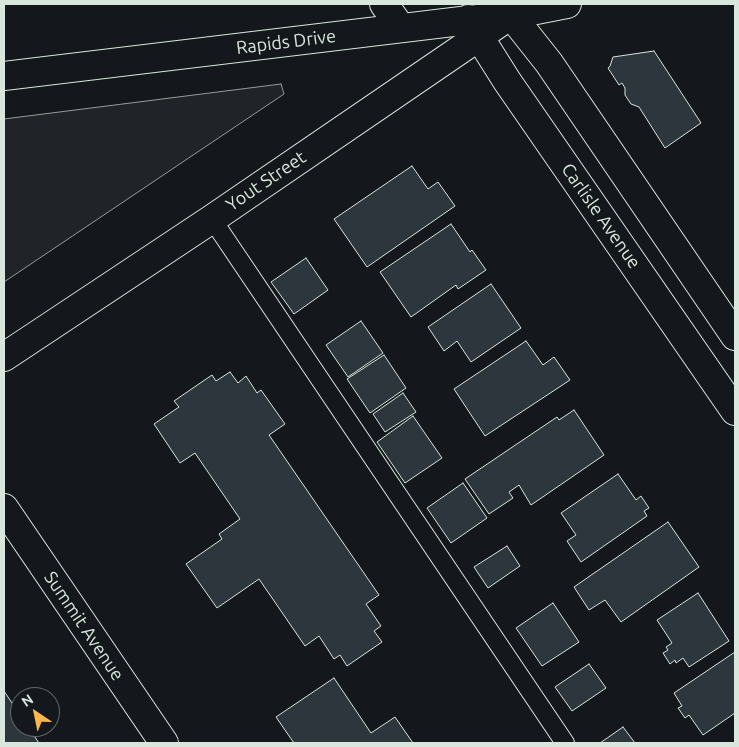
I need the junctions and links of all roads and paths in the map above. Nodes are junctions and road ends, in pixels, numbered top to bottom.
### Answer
1 (384, 4) edge
2 (567, 4) edge
3 (519, 9) edge
4 (401, 28) junction
5 (473, 28) junction
6 (4, 76) edge
7 (212, 219) junction
8 (735, 336) edge
9 (4, 357) edge
10 (735, 411) edge
11 (4, 508) edge
12 (164, 743) edge
13 (565, 743) edge

1 - 4 street
2 - 3 street, Rapids Drive
3 - 5 street, Rapids Drive
3 - 8 street
4 - 5 street, Rapids Drive
4 - 6 street, Rapids Drive
5 - 7 street, Yout Street
5 - 10 street, Carlisle Avenue
7 - 9 street, Yout Street
7 - 13 lane
11 - 12 street, Summit Avenue

